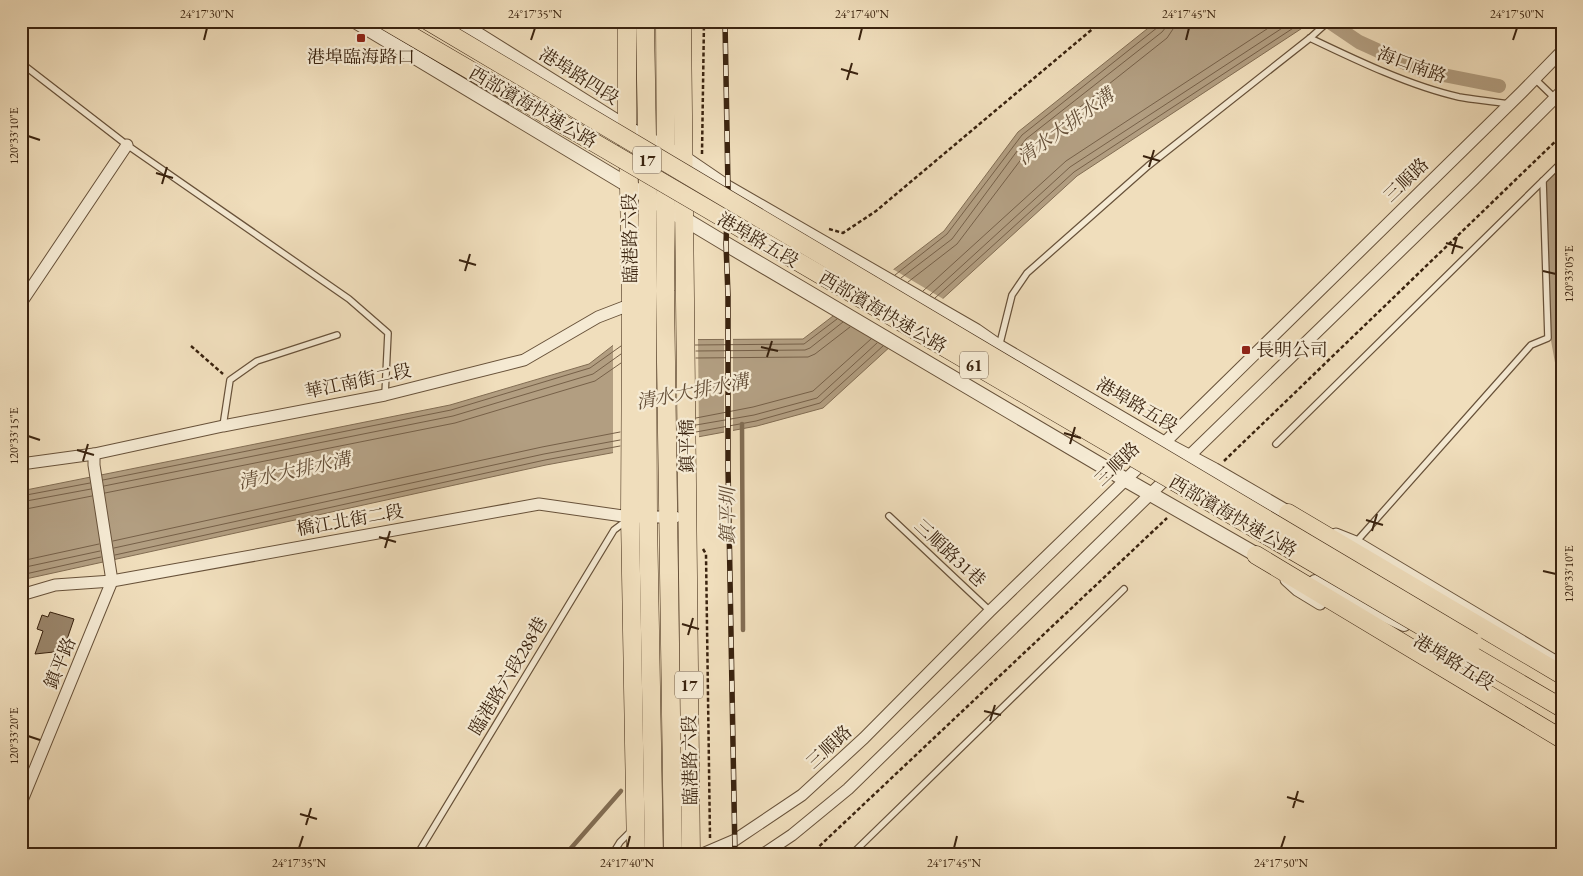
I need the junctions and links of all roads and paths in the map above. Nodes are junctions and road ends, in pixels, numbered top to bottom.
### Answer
1 (355, 21) edge
2 (386, 21) edge
3 (428, 21) edge
4 (456, 21) edge
5 (627, 21) edge
6 (645, 21) edge
7 (665, 21) edge
8 (682, 21) edge
9 (704, 21) edge
10 (1102, 21) edge
11 (1328, 21) edge
12 (1310, 38) junction
13 (1562, 51) edge
14 (21, 63) edge
15 (1535, 79) junction
16 (1560, 98) edge
17 (1509, 104) junction
18 (627, 128) junction
19 (646, 138) junction
20 (127, 145) junction
21 (665, 148) junction
22 (684, 158) junction
23 (1562, 162) edge
24 (701, 170) junction
25 (1543, 181) junction
26 (630, 185) junction
27 (648, 196) junction
28 (666, 208) junction
29 (685, 218) junction
30 (827, 229) dead end
31 (686, 287) junction
32 (665, 291) junction
33 (639, 302) junction
34 (21, 303) edge
35 (337, 335) dead end
36 (191, 346) dead end
37 (999, 347) junction
38 (230, 380) junction
39 (385, 394) junction
40 (223, 426) junction
41 (1163, 443) junction
42 (1276, 444) dead end
43 (1188, 457) junction
44 (94, 460) junction
45 (21, 464) edge
46 (1126, 480) junction
47 (1151, 494) junction
48 (1288, 513) junction
49 (687, 515) junction
50 (648, 516) junction
51 (888, 516) dead end
52 (630, 517) junction
53 (668, 518) junction
54 (1356, 542) junction
55 (702, 546) dead end
56 (1256, 555) junction
57 (112, 581) junction
58 (1124, 589) dead end
59 (21, 595) edge
60 (990, 611) junction
61 (1414, 628) junction
62 (1562, 664) edge
63 (1562, 675) edge
64 (1562, 695) edge
65 (1562, 708) edge
66 (1562, 713) edge
67 (1562, 738) edge
68 (1562, 747) edge
69 (21, 803) edge
70 (635, 827) junction
71 (705, 853) edge
72 (417, 855) edge
73 (612, 855) edge
74 (636, 855) edge
75 (654, 855) edge
76 (673, 855) edge
77 (691, 855) edge
78 (762, 855) edge
79 (852, 855) edge

1 - 26 street
2 - 65 main road, 西部濱海快速公路 / 61, bridge
3 - 64 main road, 西部濱海快速公路 / 61, bridge
4 - 18 street, 港埠路四段
5 - 18 main road, 臨港路六段 / 17
6 - 19 main road, 臨港路六段 / 17
7 - 21 main road, 臨港路六段 / 17
8 - 22 main road, 17
9 - 24 path
10 - 30 path
11 - 12 lane
12 - 17 lane, 海口南路
12 - 37 lane
13 - 15 street, 三順路
14 - 20 lane
15 - 16 lane
15 - 17 street, 三順路
16 - 43 street
17 - 41 street, 三順路
18 - 19 street, 港埠路四段
18 - 26 main road, 臨港路六段 / 17
19 - 21 street, 港埠路四段
19 - 27 main road, 臨港路六段 / 17
20 - 34 street
20 - 39 lane
21 - 22 street, 港埠路四段
21 - 28 main road, 臨港路六段 / 17
22 - 24 street, 港埠路五段
22 - 29 main road, 17
23 - 25 lane
24 - 37 street, 港埠路五段
25 - 42 lane
25 - 54 lane
26 - 27 street, 港埠路五段
26 - 33 main road, 臨港路六段 / 17
27 - 28 street, 港埠路五段
27 - 33 main road, 臨港路六段 / 17
28 - 29 street, 港埠路五段
28 - 32 main road, 臨港路六段 / 17
29 - 31 main road, 17
29 - 46 street, 港埠路五段
31 - 32 street, 華江南街二段
31 - 49 main road, 鎮平橋 / 17
32 - 33 street, 華江南街二段
32 - 53 main road, 鎮平橋 / 17
33 - 39 street, 華江南街二段
33 - 50 main road, 17
33 - 52 main road, 17
35 - 38 lane
36 - 38 path
37 - 41 street, 港埠路五段
38 - 40 lane
39 - 40 street, 華江南街二段
40 - 44 street, 華江南街二段
41 - 43 street, 港埠路五段
41 - 46 street, 三順路
43 - 47 street
43 - 48 street, 港埠路五段
44 - 45 street, 華江南街二段
44 - 57 street
46 - 47 street, 港埠路五段
46 - 60 street, 三順路
47 - 56 street, 港埠路五段
47 - 78 street
48 - 54 street, 港埠路五段
48 - 61 street, 港埠路五段
48 - 63 main road
49 - 53 street, 橋江北街二段
49 - 77 main road, 臨港路六段 / 17
50 - 52 street, 橋江北街二段
50 - 53 street, 橋江北街二段
50 - 75 main road, 17
51 - 60 lane, 三順路31巷
52 - 57 street, 橋江北街二段
52 - 70 main road, 17
52 - 72 lane, 臨港路六段288巷
53 - 76 main road, 臨港路六段 / 17
54 - 62 street, 港埠路五段
55 - 71 path
56 - 61 street, 港埠路五段
56 - 67 main road
56 - 68 street, 港埠路五段
57 - 59 street, 橋江北街二段
57 - 69 street, 鎮平路
58 - 79 lane
60 - 71 street, 三順路
61 - 66 street, 港埠路五段
70 - 73 lane
70 - 74 main road, 17

